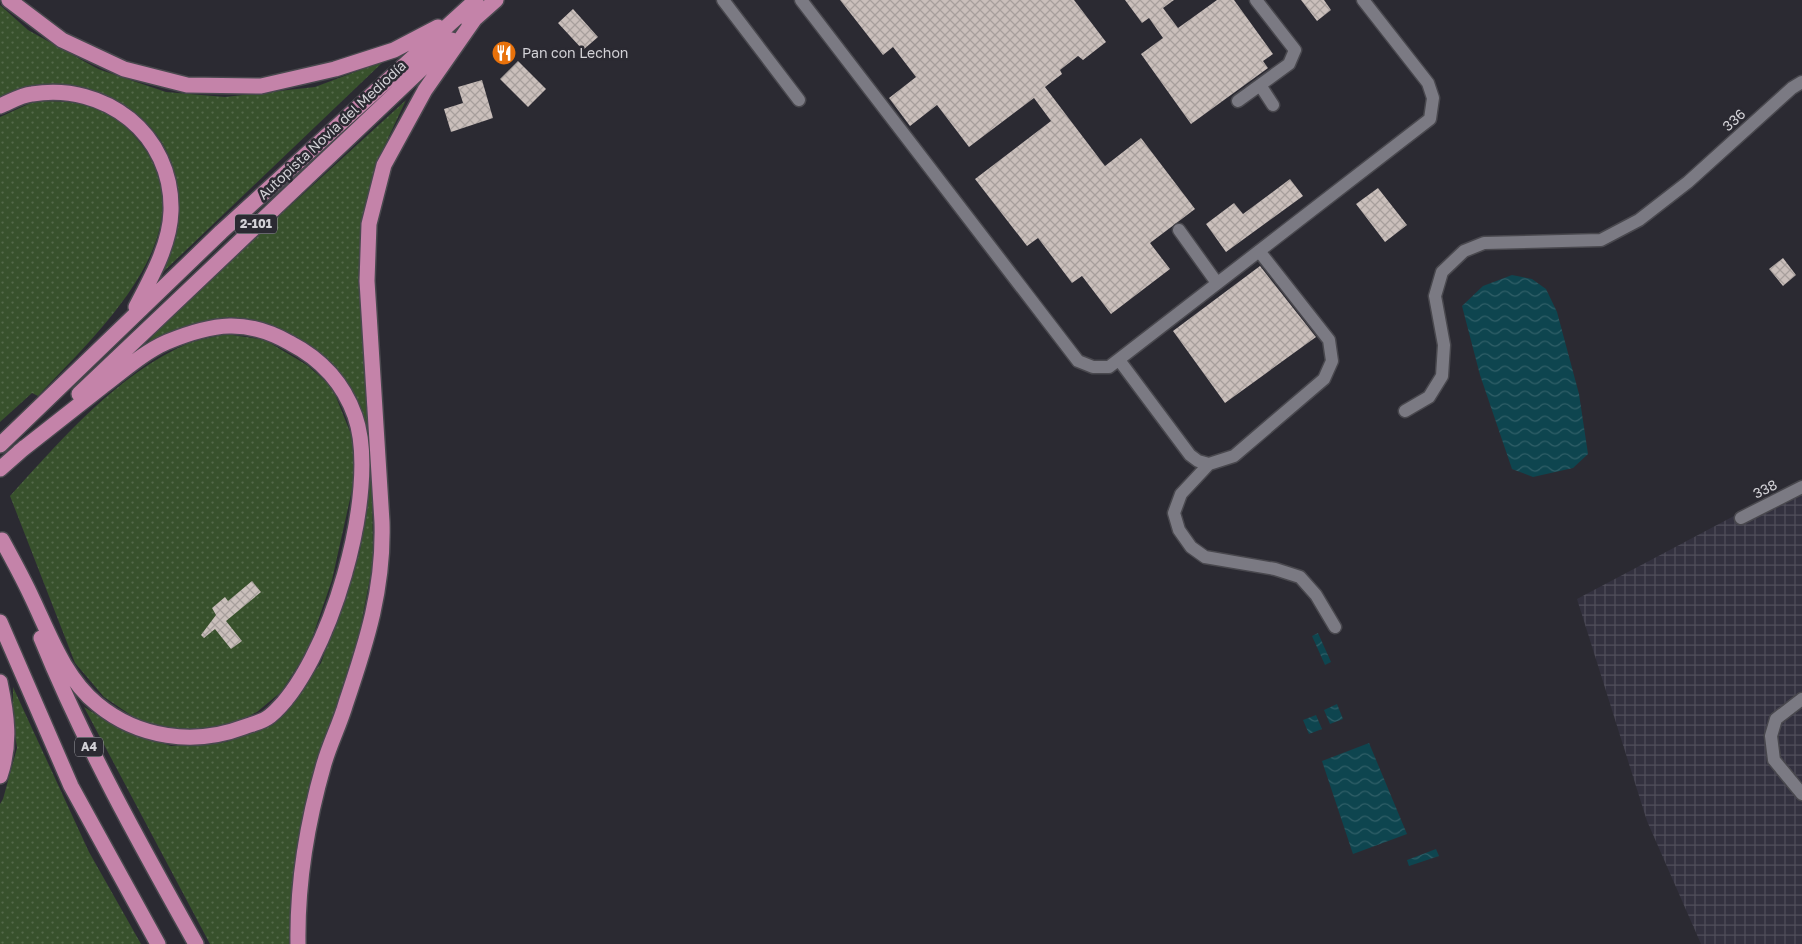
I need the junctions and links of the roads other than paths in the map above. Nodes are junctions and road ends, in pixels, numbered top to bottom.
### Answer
1 (8, 0) edge
2 (476, 0) edge
3 (496, 0) edge
4 (723, 0) edge
5 (801, 0) edge
6 (1256, 0) edge
7 (1363, 0) edge
8 (456, 17) junction
9 (476, 17) junction
10 (1802, 82) edge
11 (1260, 85) junction
12 (799, 100) dead end
13 (1238, 101) dead end
14 (1273, 105) dead end
15 (0, 106) edge
16 (1179, 230) dead end
17 (1259, 251) junction
18 (1217, 283) junction
19 (130, 318) junction
20 (1119, 360) junction
21 (1405, 411) dead end
22 (5, 440) edge
23 (19, 452) junction
24 (1209, 464) junction
25 (0, 469) edge
26 (1802, 487) edge
27 (1741, 518) dead end
28 (1, 536) edge
29 (0, 622) edge
30 (1336, 627) dead end
31 (0, 682) edge
32 (1802, 700) edge
33 (0, 776) edge
34 (1802, 794) edge
35 (158, 944) edge
36 (196, 944) edge
37 (298, 944) edge

1 - 8 highway
2 - 8 highway, Autopista Novia del Mediodía / 2-101
3 - 9 highway, Autopista Novia del Mediodía / 2-101
4 - 12 street
5 - 20 street
6 - 11 street
7 - 17 street
8 - 19 highway, Autopista Novia del Mediodía / 2-101
9 - 23 highway, Autopista Novia del Mediodía / 2-101
9 - 37 highway
10 - 21 street, 336
11 - 13 street
11 - 14 street
15 - 19 highway
16 - 18 street
17 - 18 street
17 - 24 street
18 - 20 street
19 - 22 highway, Autopista Novia del Mediodía / 2-101
20 - 24 street
23 - 25 highway, 2-101
23 - 28 highway
24 - 30 street
26 - 27 street, 338
28 - 36 highway, A4
29 - 35 highway, A4
31 - 33 highway
32 - 34 street

